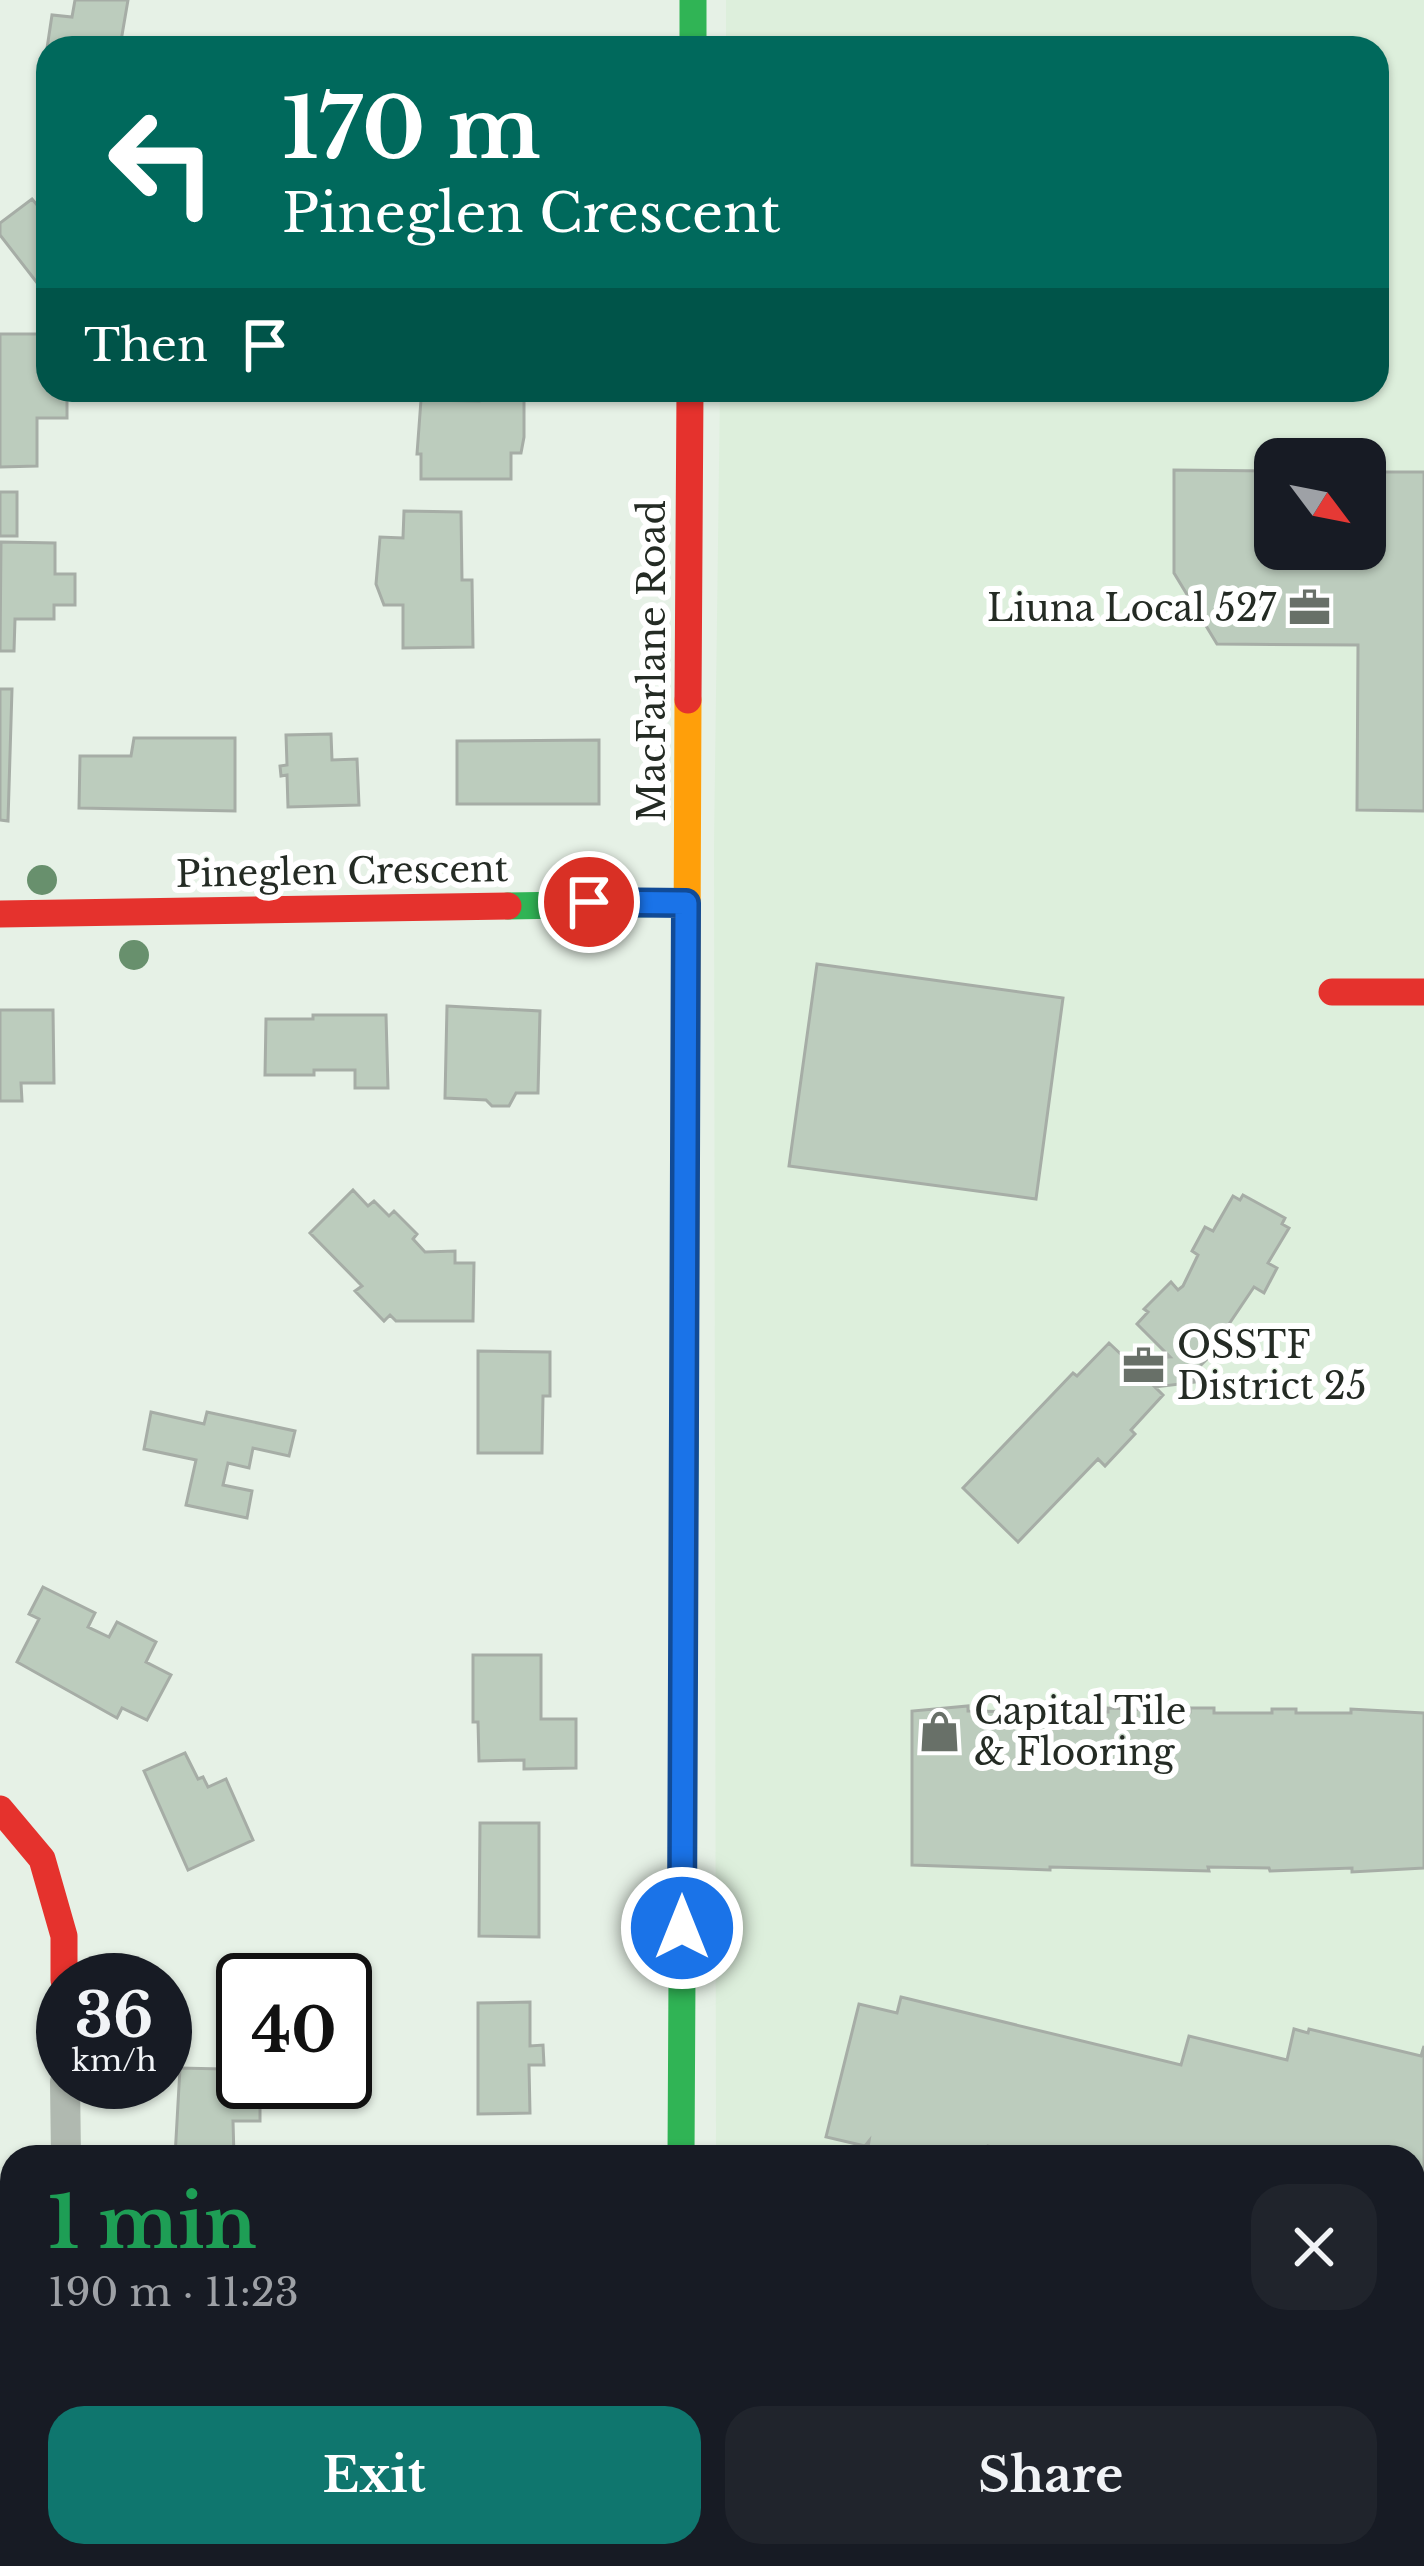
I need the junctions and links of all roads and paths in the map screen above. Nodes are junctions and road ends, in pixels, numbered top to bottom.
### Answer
1 (693, 0) edge
2 (693, 36) edge
3 (690, 402) edge
4 (686, 903) junction
5 (0, 914) edge
6 (1332, 992) dead end
7 (1424, 992) edge
8 (0, 1809) edge
9 (64, 1953) edge
10 (65, 2109) edge
11 (66, 2145) edge
12 (681, 2145) edge

1 - 2 street
3 - 4 street, MacFarlane Road
4 - 5 street, Pineglen Crescent
4 - 12 street, MacFarlane Road
6 - 7 street
8 - 9 street
10 - 11 street

